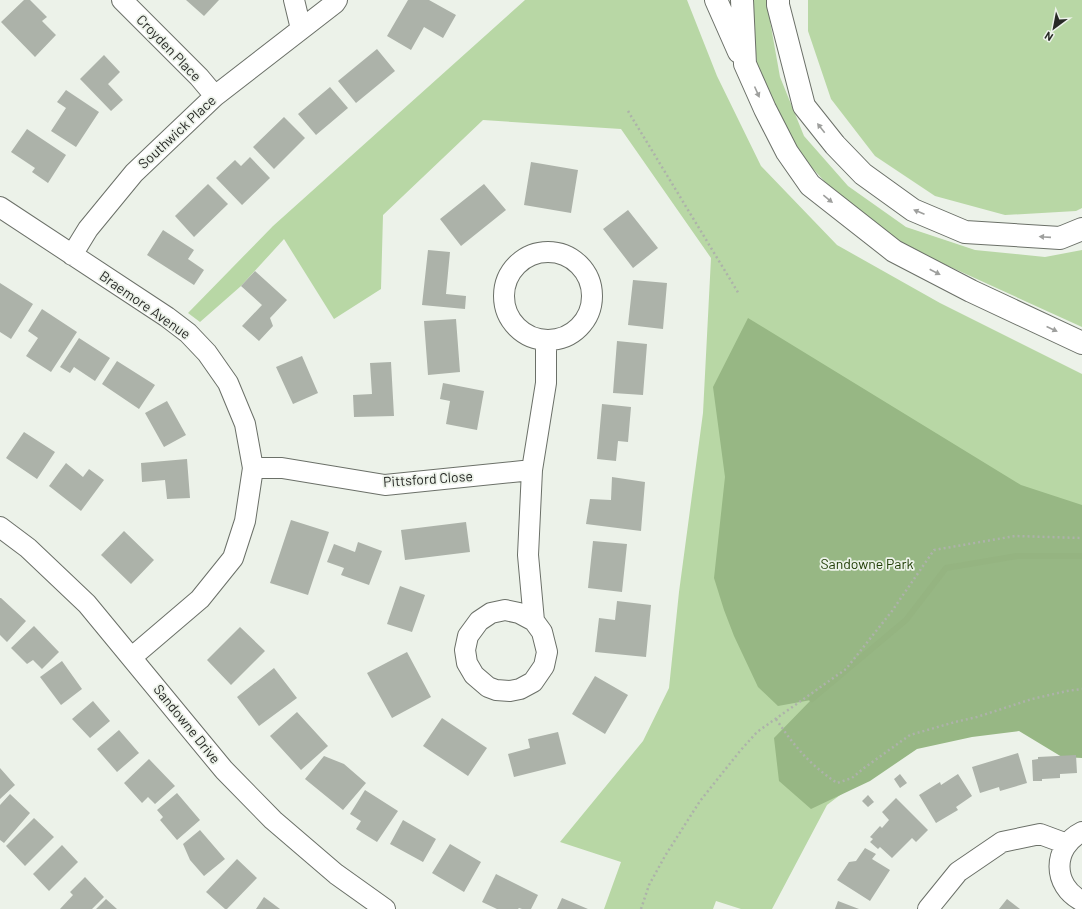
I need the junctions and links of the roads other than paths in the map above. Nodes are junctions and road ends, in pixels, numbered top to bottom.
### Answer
1 (122, 0) edge
2 (294, 0) edge
3 (337, 0) edge
4 (716, 0) edge
5 (742, 0) edge
6 (778, 0) edge
7 (302, 29) junction
8 (745, 64) junction
9 (215, 96) junction
10 (0, 207) edge
11 (1082, 229) edge
12 (72, 255) junction
13 (546, 340) junction
14 (1082, 343) edge
15 (253, 468) junction
16 (532, 470) junction
17 (0, 527) edge
18 (534, 621) junction
19 (132, 658) junction
20 (1074, 838) edge
21 (1082, 901) edge
22 (385, 909) edge
23 (928, 909) edge

1 - 9 street, Croyden Place
2 - 7 street
3 - 7 street, Southwick Place
4 - 8 highway
5 - 8 highway
11 -> 6 highway
7 - 9 street, Southwick Place
8 -> 14 highway
9 - 12 street, Southwick Place
10 - 12 street, Braemore Avenue
12 - 15 street, Braemore Avenue
13 - 13 street
13 - 16 street
15 - 16 street, Pittsford Close
15 - 19 street, Braemore Avenue
16 - 18 street
17 - 19 street, Sandowne Drive
18 - 18 street
19 - 22 street, Sandowne Drive
20 - 21 street
20 - 23 street

